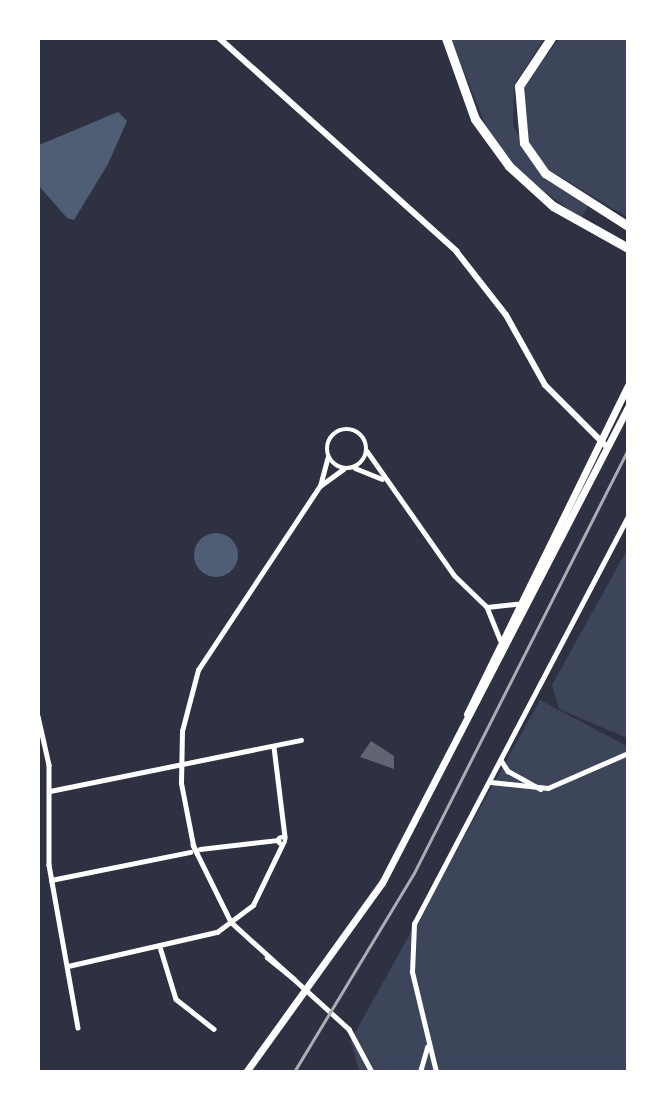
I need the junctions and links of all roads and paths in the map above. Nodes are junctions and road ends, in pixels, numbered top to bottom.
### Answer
1 (219, 38) edge
2 (446, 38) edge
3 (551, 38) edge
4 (628, 226) edge
5 (628, 247) edge
6 (628, 385) edge
7 (628, 407) edge
8 (600, 440) junction
9 (607, 447) junction
10 (367, 451) junction
11 (328, 457) junction
12 (355, 468) junction
13 (343, 469) junction
14 (386, 481) junction
15 (320, 486) junction
16 (628, 516) edge
17 (517, 604) junction
18 (487, 607) junction
19 (500, 639) junction
20 (467, 715) junction
21 (38, 716) edge
22 (301, 740) dead end
23 (274, 747) junction
24 (628, 753) edge
25 (501, 760) junction
26 (181, 766) junction
27 (491, 782) junction
28 (540, 789) junction
29 (50, 791) junction
30 (280, 842) junction
31 (193, 845) junction
32 (190, 852) junction
33 (198, 852) junction
34 (51, 880) junction
35 (231, 922) junction
36 (160, 947) junction
37 (68, 966) junction
38 (307, 991) junction
39 (78, 1027) dead end
40 (214, 1029) dead end
41 (428, 1042) junction
42 (246, 1072) edge
43 (372, 1072) edge
44 (420, 1072) edge
45 (436, 1072) edge

1 - 8 street
2 - 5 highway
3 - 4 highway
6 - 8 main road
7 - 9 main road
8 - 9 street
8 - 17 main road
9 - 20 main road
10 - 11 street
10 - 12 street
10 - 14 street
11 - 13 street
11 - 15 street
12 - 13 street
12 - 14 street
13 - 15 street
14 - 18 street
15 - 26 street
16 - 25 street
17 - 18 street
17 - 19 main road
18 - 19 street
19 - 20 main road
20 - 38 main road
21 - 29 street
22 - 23 street
23 - 26 street
23 - 30 street
24 - 28 street
25 - 27 street
25 - 28 street
26 - 29 street
26 - 31 street
27 - 28 street
27 - 41 street
29 - 34 street
30 - 33 street
30 - 35 street
31 - 32 street
31 - 33 street
32 - 33 street
32 - 34 street
33 - 35 street
34 - 37 street
35 - 36 street
35 - 38 street
36 - 37 street
36 - 40 street
37 - 39 street
38 - 42 main road
38 - 43 street
41 - 44 street
41 - 45 street

